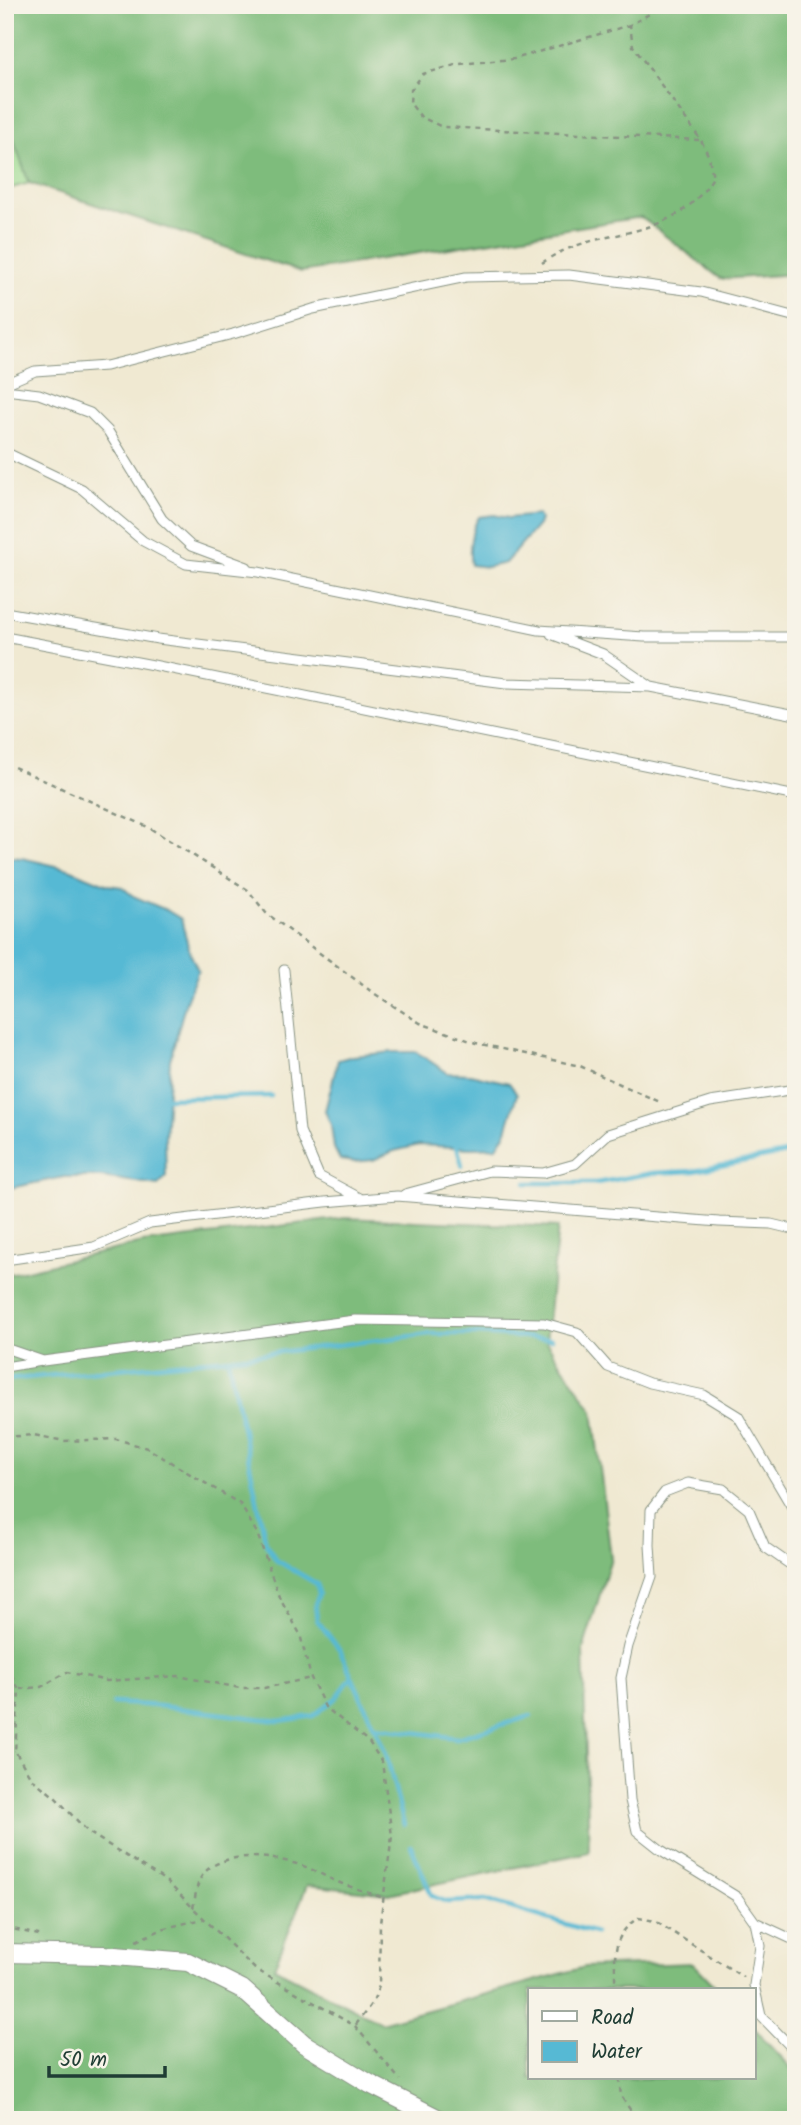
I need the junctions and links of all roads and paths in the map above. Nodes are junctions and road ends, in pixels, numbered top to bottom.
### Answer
1 (661, 5) edge
2 (681, 5) edge
3 (656, 10) junction
4 (630, 25) junction
5 (701, 141) junction
6 (525, 275) junction
7 (796, 317) edge
8 (5, 384) edge
9 (5, 390) edge
10 (5, 453) edge
11 (258, 572) junction
12 (5, 612) edge
13 (539, 630) junction
14 (5, 637) edge
15 (796, 637) edge
16 (651, 687) junction
17 (796, 715) edge
18 (5, 763) edge
19 (796, 796) edge
20 (284, 970) dead end
21 (796, 1089) edge
22 (680, 1111) junction
23 (397, 1196) junction
24 (362, 1199) junction
25 (796, 1230) edge
26 (5, 1260) edge
27 (5, 1348) edge
28 (43, 1361) junction
29 (5, 1367) edge
30 (5, 1437) edge
31 (796, 1514) edge
32 (796, 1561) edge
33 (5, 1669) edge
34 (311, 1678) junction
35 (19, 1689) junction
36 (15, 1751) junction
37 (5, 1754) edge
38 (384, 1898) junction
39 (193, 1908) junction
40 (204, 1918) junction
41 (755, 1922) junction
42 (5, 1930) edge
43 (51, 1937) dead end
44 (796, 1941) edge
45 (126, 1943) dead end
46 (5, 1953) edge
47 (754, 1985) junction
48 (615, 1988) edge
49 (755, 1988) edge
50 (756, 1994) edge
51 (355, 2026) junction
52 (796, 2052) edge
53 (619, 2080) edge
54 (401, 2099) junction
55 (441, 2120) edge
56 (637, 2120) edge

1 - 3 path
2 - 3 path
3 - 4 path
4 - 5 path
4 - 5 path
5 - 6 path
6 - 7 lane
6 - 8 lane
9 - 11 lane
10 - 11 lane
11 - 13 lane
12 - 16 lane
13 - 15 lane
13 - 16 lane
14 - 19 lane
16 - 17 lane
18 - 22 path
20 - 24 lane
21 - 22 lane
22 - 23 lane
23 - 24 lane
23 - 25 lane
24 - 26 lane
27 - 28 lane
28 - 29 lane
28 - 31 lane
30 - 34 path
32 - 41 lane
33 - 35 path
34 - 35 path
34 - 38 path
35 - 36 path
36 - 37 path
36 - 39 path
38 - 39 path
38 - 51 path
39 - 40 path
40 - 45 path
40 - 51 path
41 - 44 lane
41 - 47 lane
42 - 43 path
46 - 54 street
47 - 48 path
47 - 49 lane
50 - 52 lane
51 - 54 path
53 - 56 path
54 - 55 street

